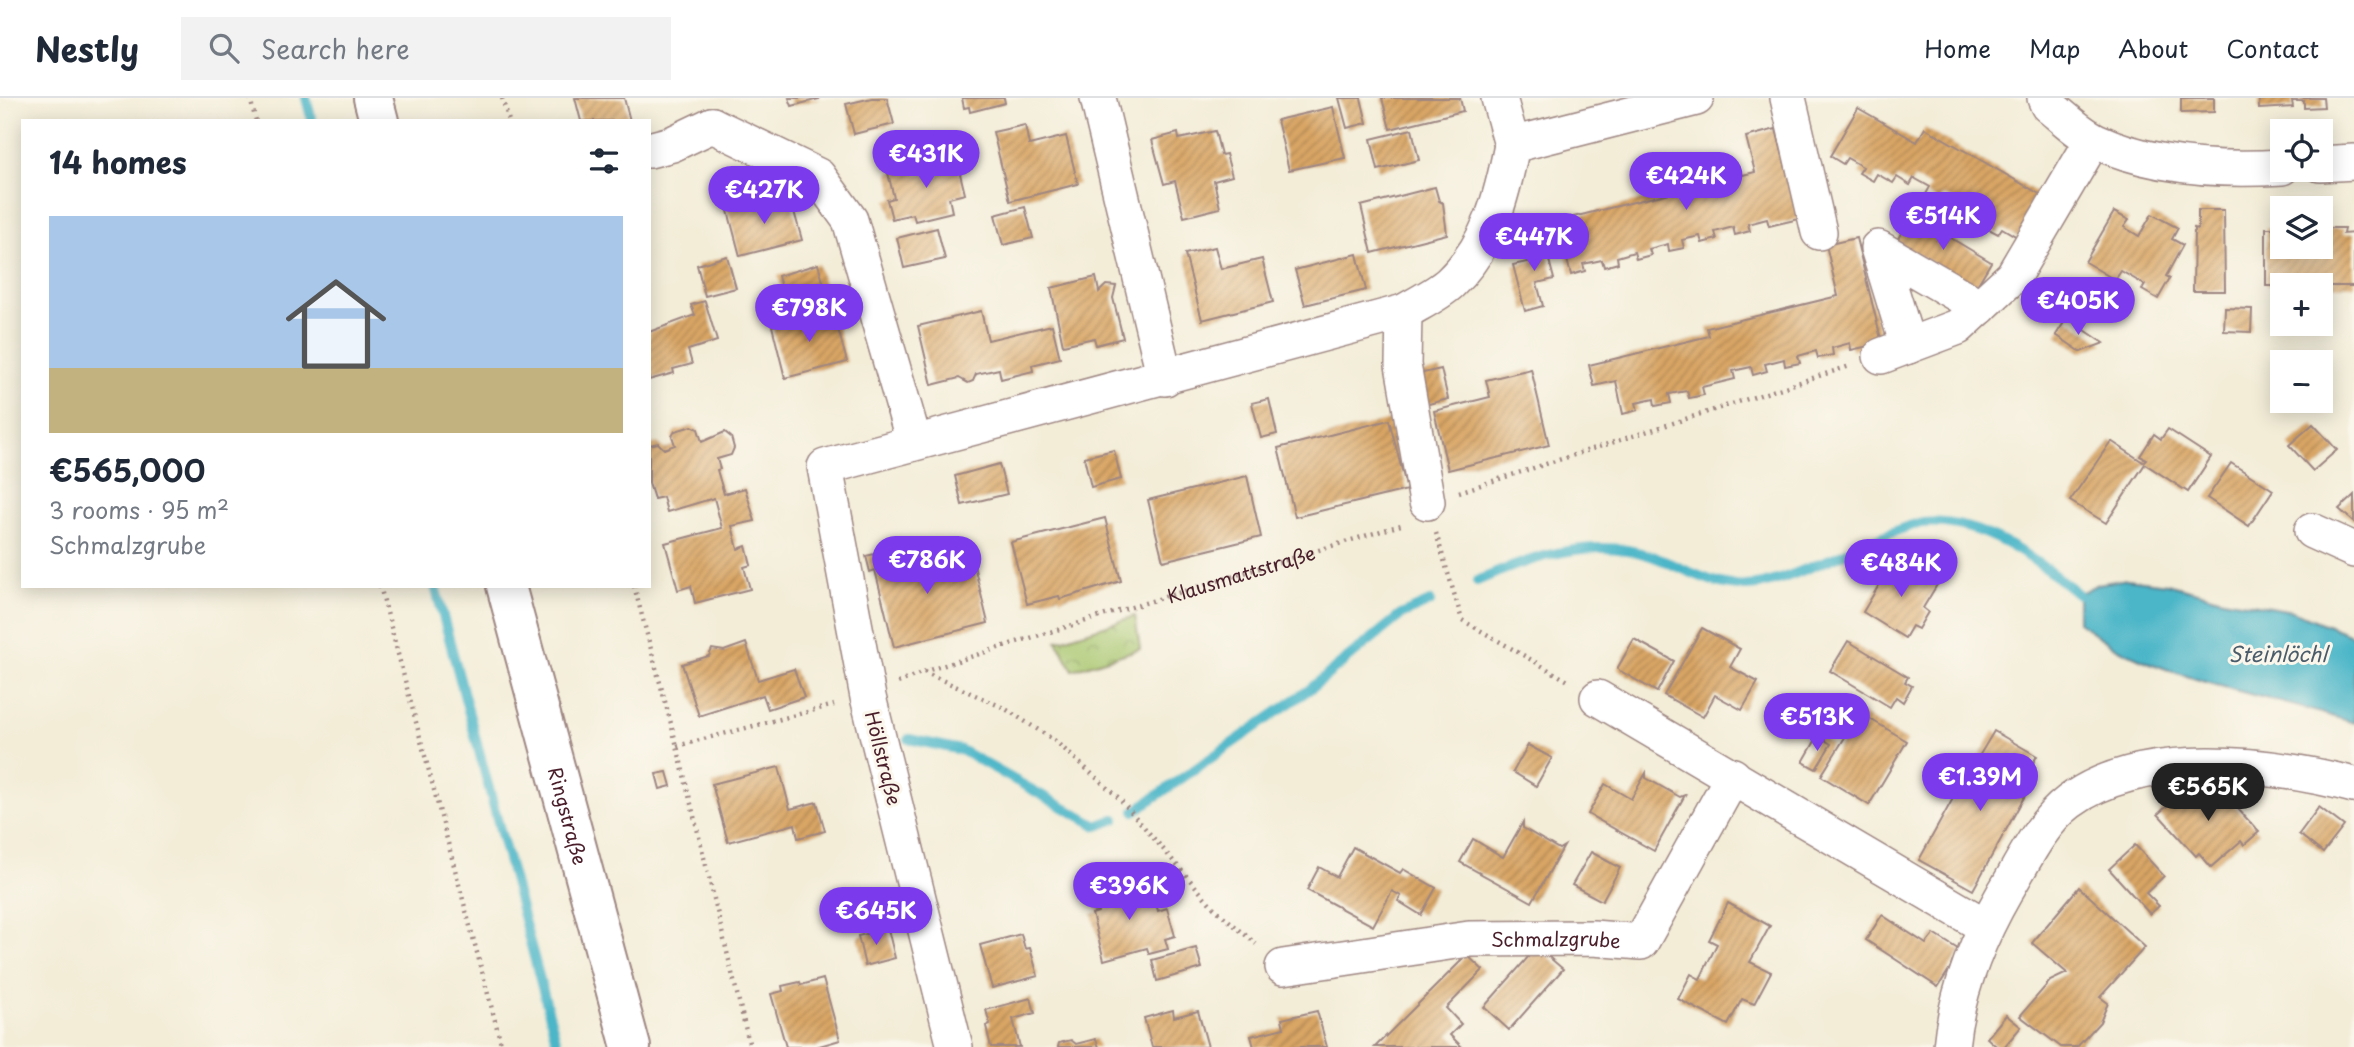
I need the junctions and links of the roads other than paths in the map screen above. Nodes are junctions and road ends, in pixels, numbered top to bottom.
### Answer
1 (373, 98) edge
2 (1098, 98) edge
3 (1499, 98) edge
4 (1696, 98) edge
5 (1788, 98) edge
6 (2045, 98) edge
7 (709, 111) edge
8 (378, 119) edge
9 (2093, 140) junction
10 (1512, 145) junction
11 (651, 149) edge
12 (2354, 162) edge
13 (2333, 163) edge
14 (2270, 168) edge
15 (1819, 232) dead end
16 (1980, 307) junction
17 (1404, 312) junction
18 (1165, 378) junction
19 (914, 442) junction
20 (1427, 502) road end
21 (2312, 531) dead end
22 (2354, 550) edge
23 (507, 588) edge
24 (1598, 698) road end
25 (1733, 776) junction
26 (2354, 785) edge
27 (1985, 926) junction
28 (1283, 967) road end
29 (631, 1047) edge
30 (955, 1047) edge
31 (1951, 1047) edge

1 - 8 main road
2 - 18 street
3 - 10 street
4 - 10 street
5 - 15 street
6 - 9 street
7 - 11 street
7 - 19 street
9 - 14 street
9 - 16 street
10 - 17 street
12 - 13 street
16 - 16 street
17 - 18 street
17 - 20 street
18 - 19 street
19 - 30 street, Höllstraße
21 - 22 street
23 - 29 main road, Ringstraße
24 - 25 street
25 - 27 street
25 - 28 street, Schmalzgrube
26 - 27 street
27 - 31 street

